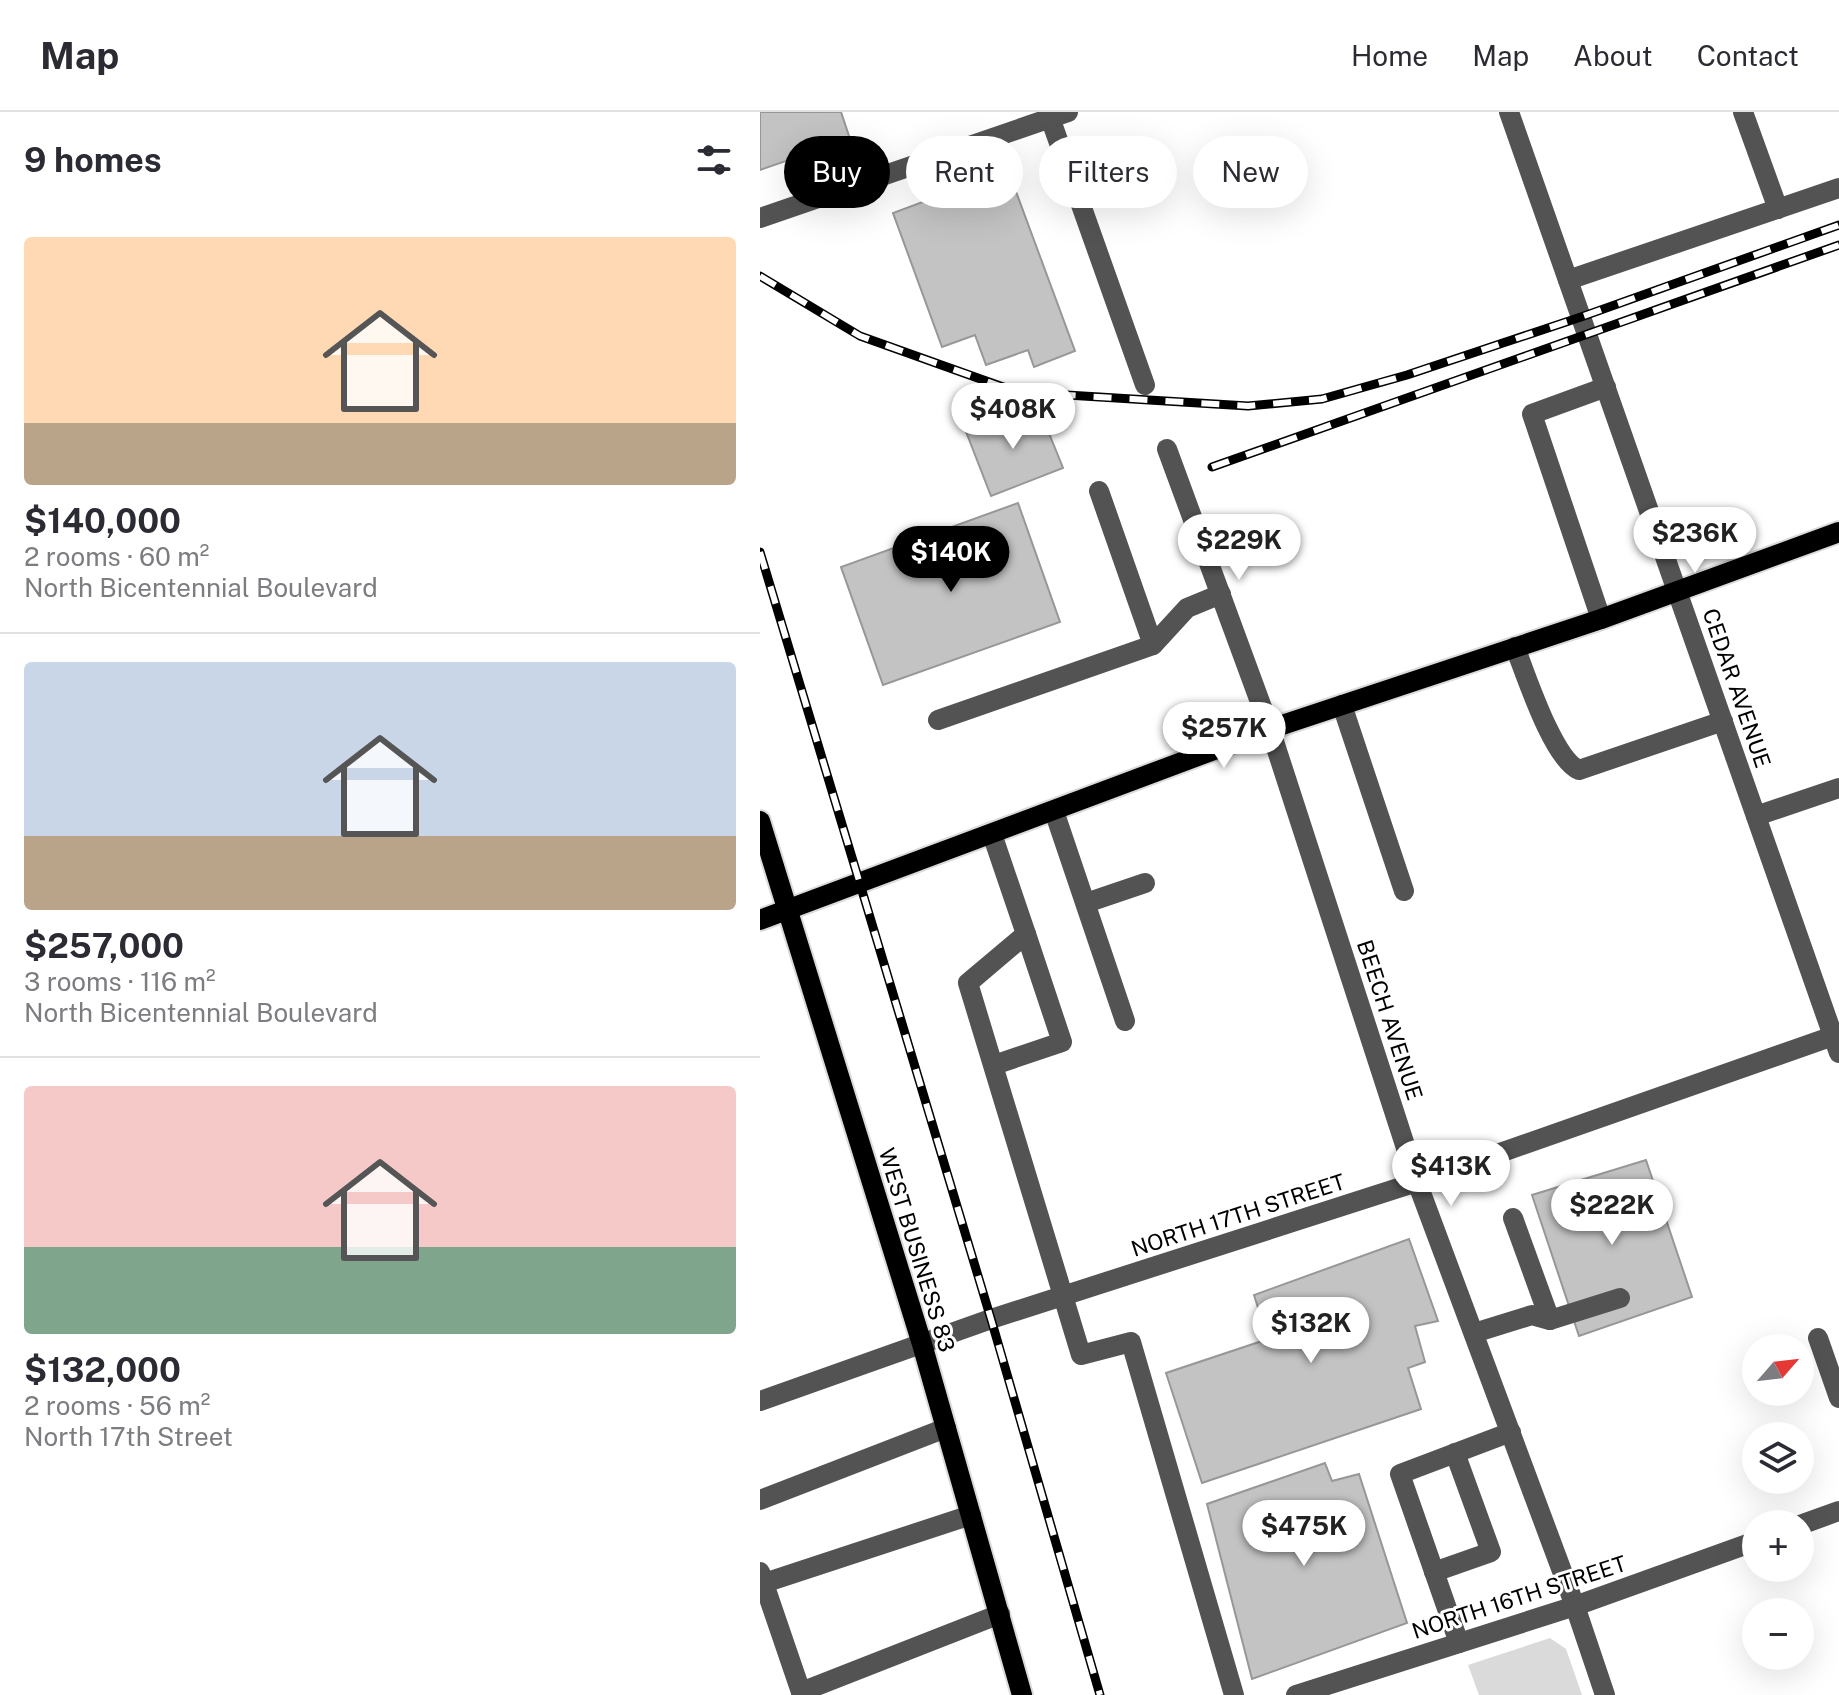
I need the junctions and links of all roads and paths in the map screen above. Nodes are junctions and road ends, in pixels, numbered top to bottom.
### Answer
1 (1509, 112) edge
2 (1743, 112) edge
3 (1056, 114) edge
4 (1839, 188) edge
5 (1778, 209) junction
6 (760, 218) edge
7 (1568, 280) junction
8 (1145, 385) dead end
9 (1606, 387) junction
10 (1167, 449) dead end
11 (1099, 491) dead end
12 (1839, 532) edge
13 (1678, 592) junction
14 (1221, 594) junction
15 (1601, 619) junction
16 (1153, 645) junction
17 (1515, 647) junction
18 (1342, 705) junction
19 (938, 720) dead end
20 (1723, 721) junction
21 (1270, 729) junction
22 (1839, 788) edge
23 (1054, 811) junction
24 (1756, 816) junction
25 (760, 821) edge
26 (992, 834) junction
27 (1145, 883) dead end
28 (1404, 891) dead end
29 (1086, 903) junction
30 (760, 905) edge
31 (786, 911) junction
32 (760, 920) edge
33 (1026, 934) junction
34 (1125, 1021) dead end
35 (1837, 1041) edge
36 (994, 1065) junction
37 (1417, 1182) junction
38 (1513, 1218) dead end
39 (1064, 1296) junction
40 (1620, 1298) dead end
41 (1550, 1320) junction
42 (1474, 1333) junction
43 (1818, 1338) dead end
44 (922, 1344) junction
45 (1839, 1398) edge
46 (760, 1401) edge
47 (946, 1428) junction
48 (1511, 1432) junction
49 (1455, 1453) junction
50 (760, 1500) edge
51 (1839, 1511) edge
52 (971, 1515) junction
53 (1814, 1520) edge
54 (1742, 1546) edge
55 (1434, 1572) junction
56 (762, 1578) edge
57 (1575, 1606) junction
58 (1000, 1614) junction
59 (1459, 1643) junction
60 (801, 1694) edge
61 (1022, 1695) edge
62 (1234, 1695) edge
63 (1296, 1695) edge
64 (1605, 1695) edge

1 - 7 street, CEDAR AVENUE
2 - 5 street
3 - 6 street
3 - 8 street
4 - 5 street
5 - 7 street
7 - 9 street, CEDAR AVENUE
9 - 13 street, CEDAR AVENUE
9 - 15 street
10 - 14 street, BEECH AVENUE
11 - 16 street
12 - 13 main road
13 - 15 main road
13 - 20 street, CEDAR AVENUE
14 - 16 street
14 - 21 street, BEECH AVENUE
15 - 17 main road
16 - 19 street
17 - 18 main road
17 - 20 street
18 - 21 main road
18 - 28 street
20 - 24 street, CEDAR AVENUE
21 - 23 main road
21 - 37 street, BEECH AVENUE
22 - 24 street
23 - 26 main road
23 - 29 street
24 - 35 street, CEDAR AVENUE
25 - 31 main road, WEST BUSINESS 83
26 - 31 main road
26 - 33 street
27 - 29 street
29 - 34 street
30 - 31 main road
31 - 32 main road
31 - 44 main road, WEST BUSINESS 83
33 - 36 street
33 - 36 street
35 - 37 street, NORTH 17TH STREET
36 - 39 street
37 - 39 street, NORTH 17TH STREET
37 - 42 street, BEECH AVENUE
38 - 41 street
39 - 44 street, NORTH 17TH STREET
39 - 62 street
40 - 41 street
41 - 42 street
42 - 48 street, BEECH AVENUE
43 - 45 street
44 - 46 street, NORTH 17TH STREET
44 - 47 main road, WEST BUSINESS 83
47 - 50 street
47 - 52 main road, WEST BUSINESS 83
48 - 49 street
48 - 57 street, BEECH AVENUE
49 - 55 street
49 - 55 street
51 - 53 street
52 - 56 street
52 - 58 main road, WEST BUSINESS 83
54 - 57 street, NORTH 16TH STREET
55 - 59 street
56 - 60 street
57 - 59 street, NORTH 16TH STREET
57 - 64 street, BEECH AVENUE
58 - 60 street
58 - 61 main road, WEST BUSINESS 83
59 - 63 street, NORTH 16TH STREET

